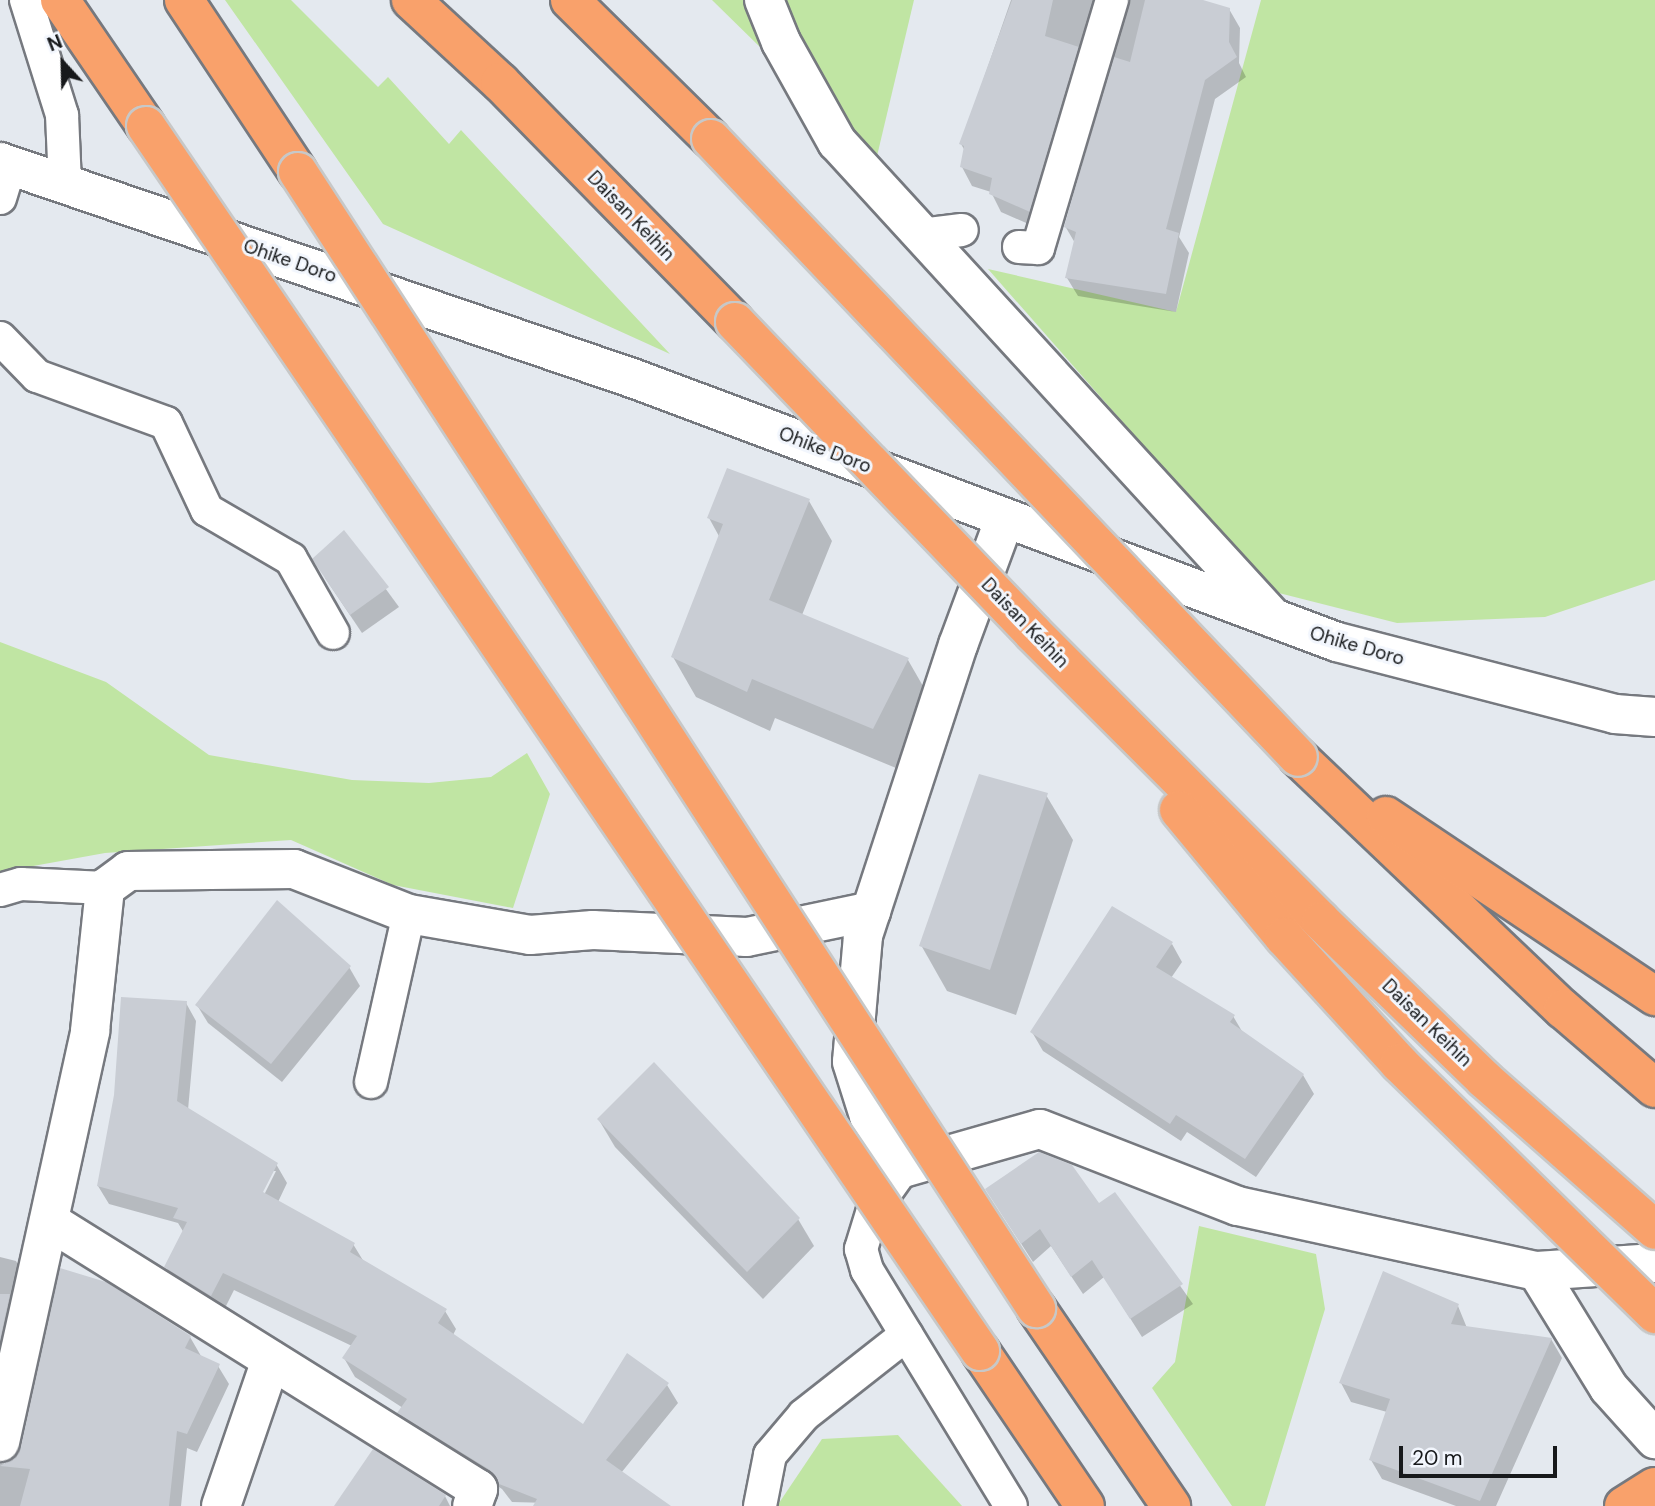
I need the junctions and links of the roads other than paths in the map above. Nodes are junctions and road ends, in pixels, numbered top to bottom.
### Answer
1 (26, 0) edge
2 (60, 0) edge
3 (184, 0) edge
4 (411, 0) edge
5 (570, 0) edge
6 (764, 0) edge
7 (1112, 0) edge
8 (3, 175) edge
9 (65, 184) junction
10 (962, 230) dead end
11 (921, 235) junction
12 (1019, 247) dead end
13 (0, 338) edge
14 (1005, 518) junction
15 (1273, 618) junction
16 (333, 633) dead end
17 (1033, 633) junction
18 (1655, 717) edge
19 (1297, 757) junction
20 (105, 888) junction
21 (0, 890) edge
22 (872, 911) junction
23 (408, 914) junction
24 (1655, 996) edge
25 (371, 1082) dead end
26 (1655, 1088) edge
27 (903, 1168) junction
28 (49, 1220) junction
29 (1655, 1230) edge
30 (1655, 1263) edge
31 (1537, 1271) junction
32 (1655, 1314) edge
33 (906, 1335) junction
34 (271, 1360) junction
35 (1655, 1439) edge
36 (0, 1442) edge
37 (1655, 1486) edge
38 (220, 1506) edge
39 (472, 1506) edge
40 (760, 1506) edge
41 (1011, 1506) edge
42 (1085, 1506) edge
43 (1171, 1506) edge
44 (1624, 1506) edge

1 - 9 lane
2 - 42 highway, bridge
3 - 43 highway, bridge
4 - 17 highway, Daisan Keihin, bridge
5 - 19 highway, bridge
6 - 11 street
7 - 12 lane
8 - 9 street, Ohike Doro
9 - 14 street, Ohike Doro
10 - 11 lane
11 - 15 street
13 - 16 lane
14 - 15 street, Ohike Doro
14 - 22 street
15 - 18 street, Ohike Doro
17 - 29 highway, Daisan Keihin, bridge
17 - 32 highway, bridge
19 - 24 highway
19 - 26 highway
20 - 21 lane
20 - 23 street
20 - 28 street
22 - 23 street
22 - 27 street
23 - 25 lane
27 - 31 street
27 - 33 lane
28 - 34 street
28 - 36 street
30 - 31 street
31 - 35 street
33 - 40 lane
33 - 41 lane
34 - 38 street
34 - 39 street
37 - 44 highway

